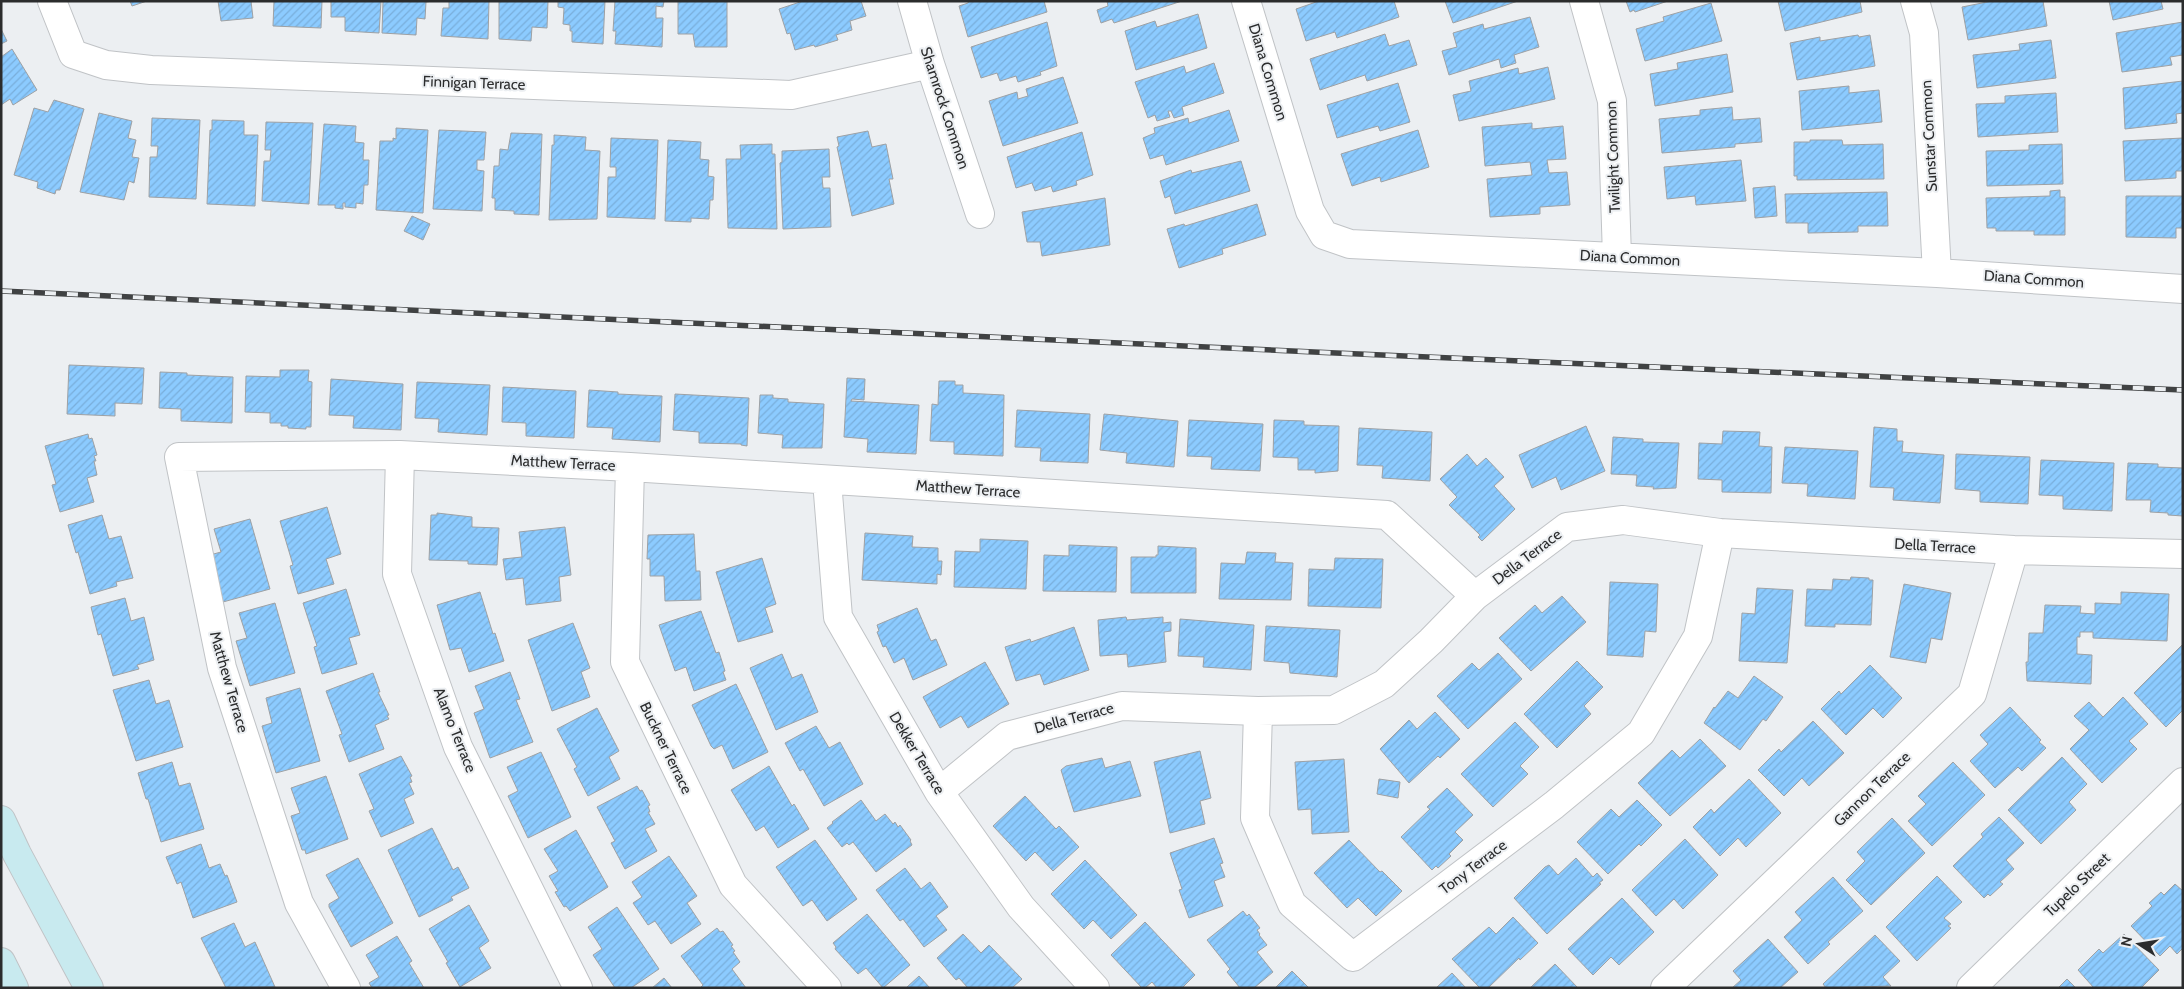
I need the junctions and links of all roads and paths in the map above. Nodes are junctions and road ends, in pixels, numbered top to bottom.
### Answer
1 (52, 1) edge
2 (912, 1) edge
3 (1246, 1) edge
4 (1584, 1) edge
5 (1915, 1) edge
6 (930, 64) junction
7 (980, 214) dead end
8 (1617, 257) junction
9 (1937, 273) junction
10 (2183, 290) edge
11 (400, 455) junction
12 (630, 467) junction
13 (827, 480) junction
14 (1720, 533) junction
15 (2014, 550) junction
16 (2183, 554) edge
17 (1475, 596) junction
18 (1258, 711) junction
19 (2183, 782) edge
20 (939, 792) junction
21 (1, 820) edge
22 (1, 962) edge
23 (14, 988) edge
24 (89, 988) edge
25 (346, 988) edge
26 (578, 988) edge
27 (827, 988) edge
28 (1094, 988) edge
29 (1665, 988) edge
30 (1971, 988) edge

1 - 6 street, Finnigan Terrace
2 - 6 street, Shamrock Common
3 - 8 street, Diana Common
4 - 8 street, Twilight Common
5 - 9 street, Sunstar Common
6 - 7 street, Shamrock Common
8 - 9 street, Diana Common
9 - 10 street, Diana Common
11 - 12 street, Matthew Terrace
11 - 25 street, Matthew Terrace
11 - 26 street, Alamo Terrace
12 - 13 street, Matthew Terrace
12 - 27 street, Buckner Terrace
13 - 17 street, Matthew Terrace
13 - 20 street, Dekker Terrace
14 - 15 street, Della Terrace
14 - 17 street, Della Terrace
14 - 18 street, Tony Terrace
15 - 16 street, Della Terrace
15 - 29 street, Gannon Terrace
17 - 18 street, Della Terrace
18 - 20 street, Della Terrace
19 - 30 street, Tupelo Street
20 - 28 street, Dekker Terrace
21 - 24 main road
22 - 23 main road

